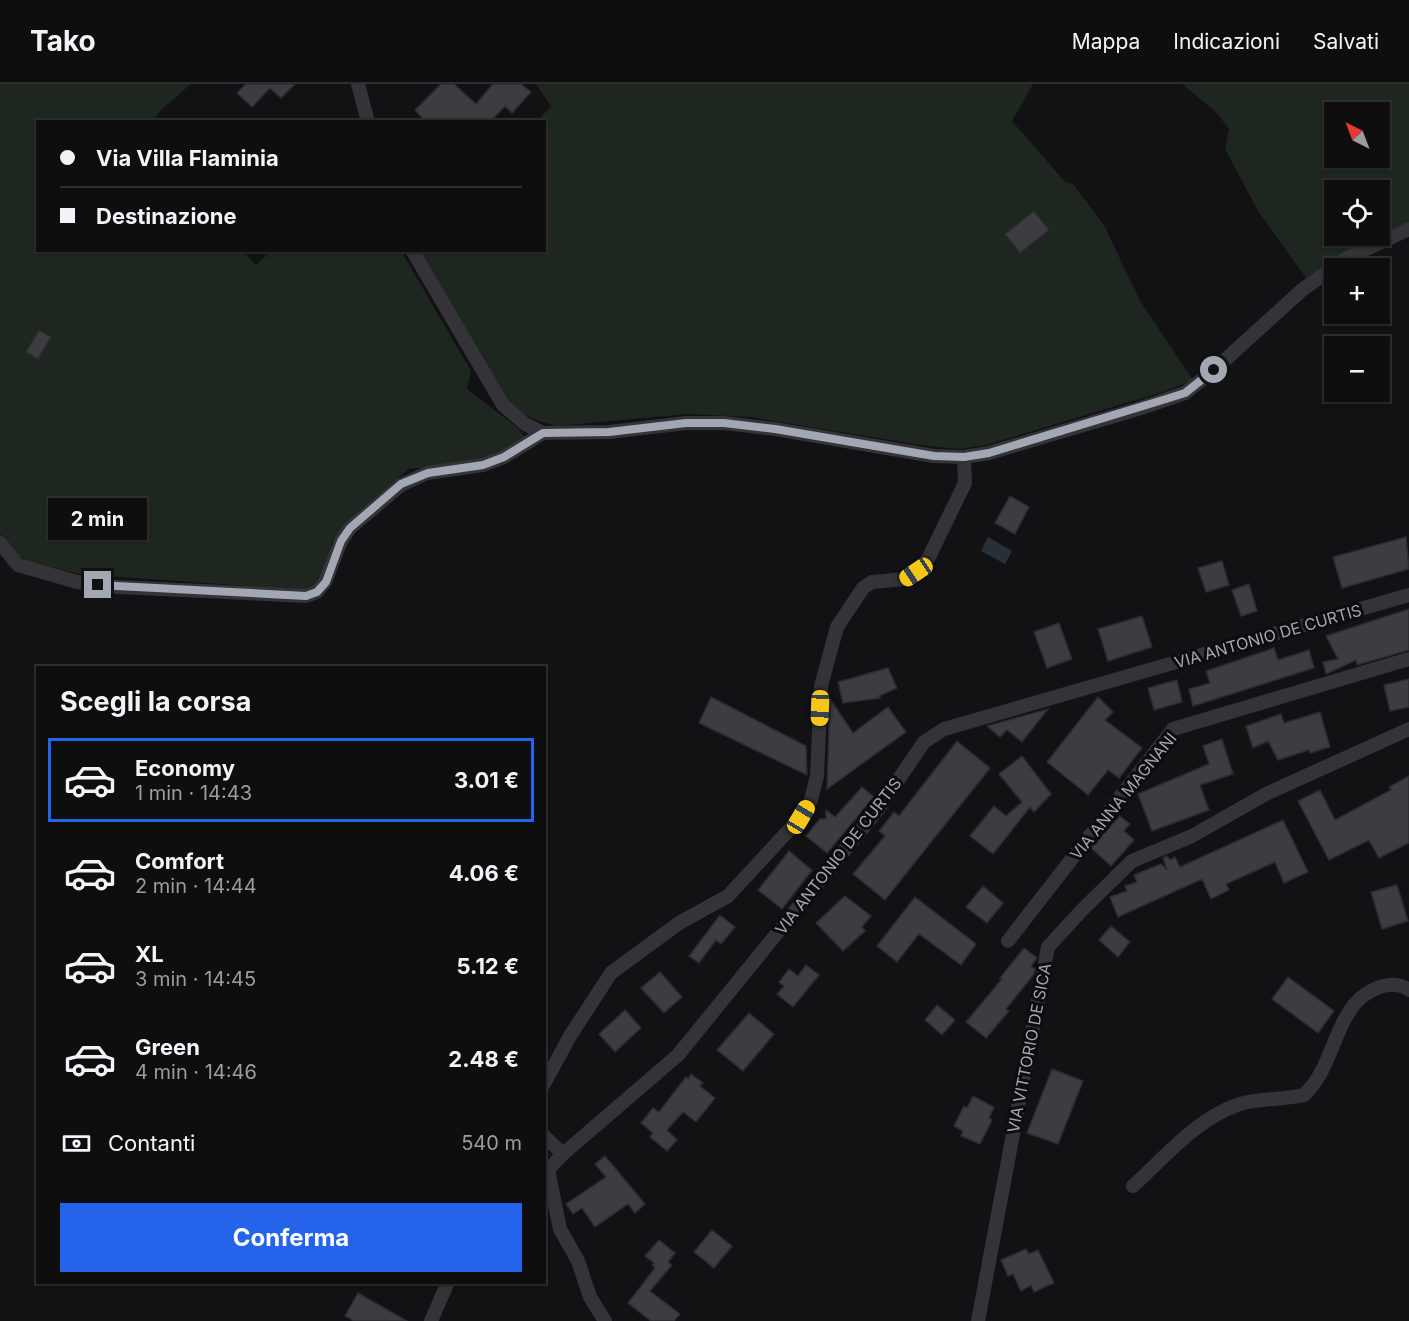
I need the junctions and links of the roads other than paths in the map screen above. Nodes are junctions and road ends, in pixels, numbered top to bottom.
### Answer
1 (358, 84) edge
2 (367, 120) edge
3 (1409, 229) edge
4 (413, 252) edge
5 (543, 433) junction
6 (964, 457) junction
7 (0, 543) edge
8 (1409, 595) edge
9 (1409, 659) edge
10 (1409, 729) edge
11 (1008, 941) dead end
12 (1409, 990) edge
13 (546, 1080) edge
14 (546, 1138) edge
15 (563, 1154) junction
16 (546, 1172) edge
17 (1133, 1186) dead end
18 (447, 1284) edge
19 (431, 1321) edge
20 (605, 1321) edge
21 (978, 1321) edge

1 - 2 street
3 - 6 street
4 - 5 street
5 - 6 street
5 - 7 street
6 - 13 street
8 - 15 street, VIA ANTONIO DE CURTIS
9 - 11 street, VIA ANNA MAGNANI
10 - 21 street, VIA VITTORIO DE SICA
12 - 17 street
14 - 15 street
15 - 16 street, VIA ANTONIO DE CURTIS
16 - 20 street
18 - 19 street

